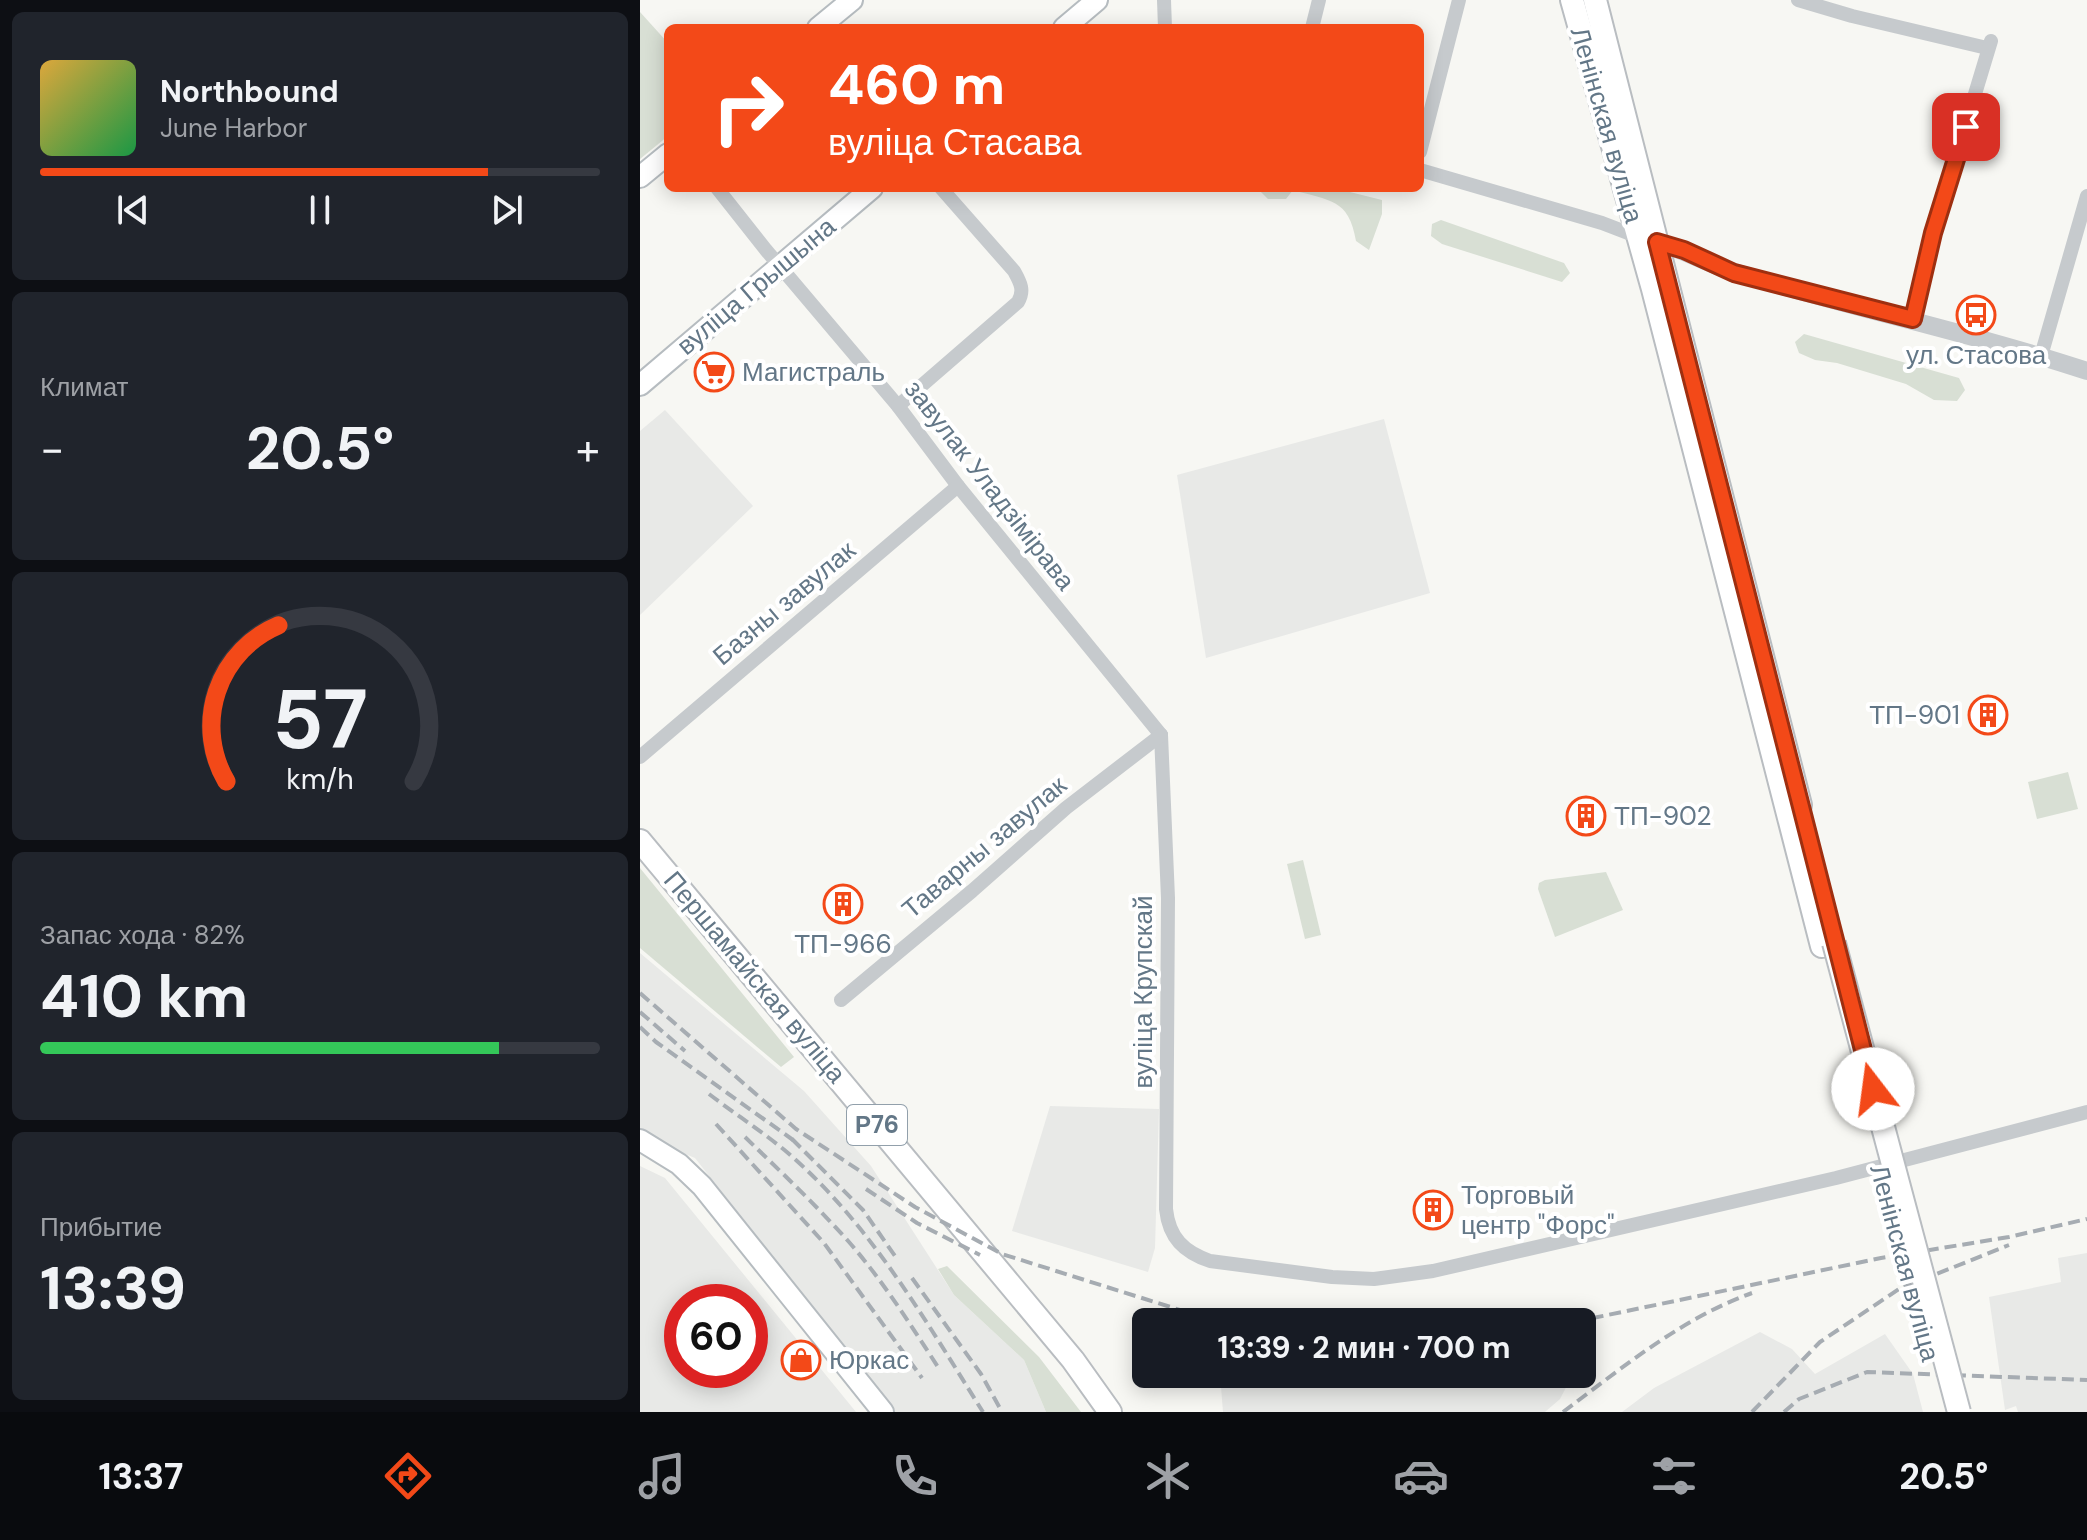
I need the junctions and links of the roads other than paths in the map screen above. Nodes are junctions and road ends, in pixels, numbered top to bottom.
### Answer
1 (852, 0) edge
2 (1097, 0) edge
3 (1164, 0) edge
4 (1319, 0) edge
5 (1459, 0) edge
6 (1572, 0) edge
7 (1595, 0) edge
8 (1798, 0) edge
9 (823, 24) edge
10 (1069, 24) edge
11 (1165, 24) edge
12 (1313, 24) edge
13 (1424, 136) edge
14 (664, 157) edge
15 (1424, 171) edge
16 (640, 177) edge
17 (720, 192) edge
18 (867, 192) edge
19 (945, 192) edge
20 (2087, 196) edge
21 (1648, 240) junction
22 (779, 266) junction
23 (1913, 319) junction
24 (2041, 356) junction
25 (2087, 371) edge
26 (640, 385) edge
27 (898, 406) junction
28 (958, 486) junction
29 (1161, 735) junction
30 (640, 757) edge
31 (640, 841) edge
32 (1828, 944) junction
33 (841, 1000) dead end
34 (2087, 1112) edge
35 (640, 1140) edge
36 (883, 1412) edge
37 (1110, 1412) edge
38 (1945, 1412) edge
39 (1959, 1412) edge

1 - 9 main road
2 - 10 main road
3 - 11 street
4 - 12 street
5 - 13 street
6 - 21 main road, Ленінская вуліца
7 - 21 main road, Ленінская вуліца
8 - 23 street
14 - 16 main road
15 - 21 street
17 - 22 street, завулак Уладзімірава
18 - 22 main road, вуліца Грышына
19 - 27 street
20 - 24 street
21 - 23 street
21 - 32 main road, Ленінская вуліца
22 - 26 main road, вуліца Грышына
22 - 27 street, завулак Уладзімірава
23 - 24 street
24 - 25 street
27 - 28 street, завулак Уладзімірава
28 - 29 street, завулак Уладзімірава
28 - 30 street, Базны завулак
29 - 33 street, Таварны завулак
29 - 34 street, вуліца Крупскай
31 - 37 main road, Першамайская вуліца / Р76
32 - 38 main road, Ленінская вуліца
32 - 39 main road, Ленінская вуліца, bridge
35 - 36 main road

